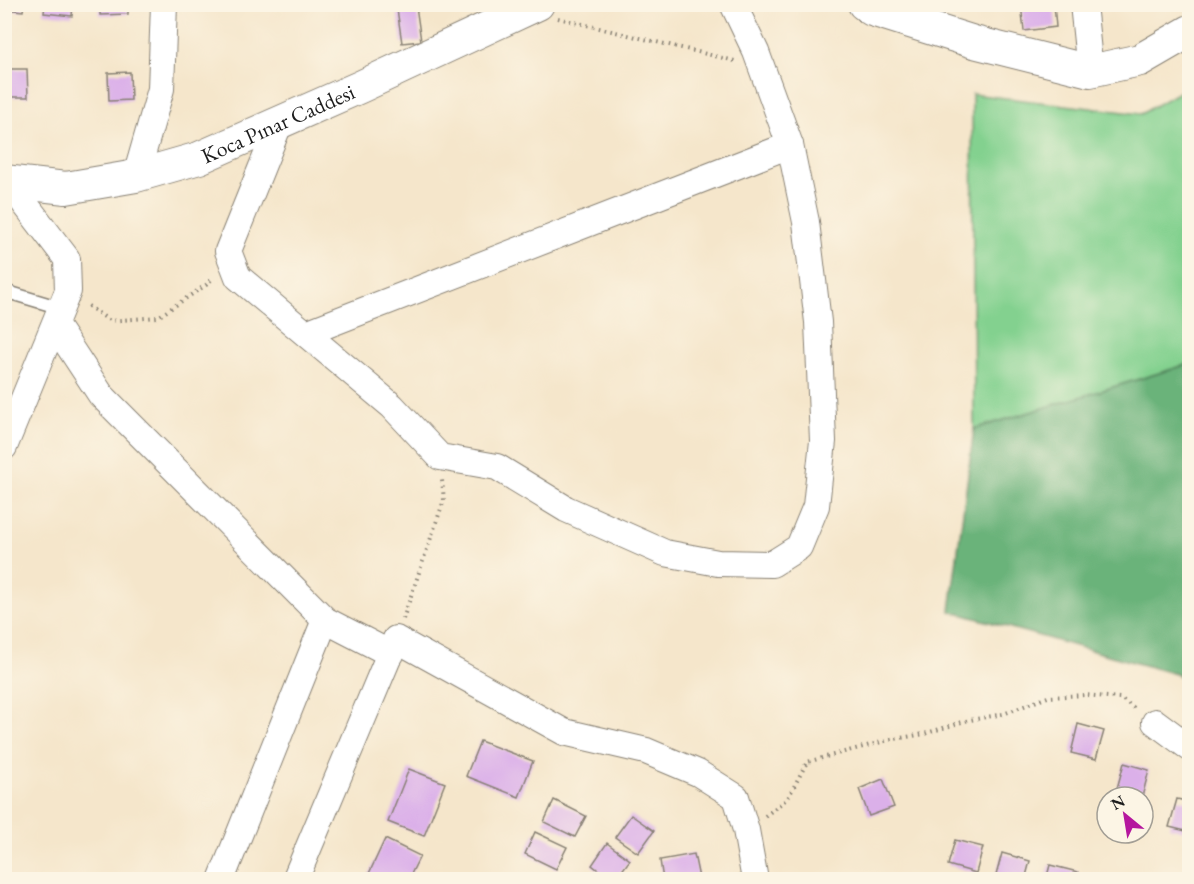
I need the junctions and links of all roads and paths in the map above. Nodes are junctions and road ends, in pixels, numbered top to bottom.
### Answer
1 (164, 4) edge
2 (733, 4) edge
3 (864, 4) edge
4 (1083, 4) edge
5 (533, 7) edge
6 (1190, 32) edge
7 (762, 67) junction
8 (1090, 71) junction
9 (280, 122) junction
10 (790, 145) junction
11 (136, 176) junction
12 (7, 182) edge
13 (231, 258) junction
14 (4, 291) edge
15 (61, 308) junction
16 (306, 333) junction
17 (4, 447) edge
18 (440, 457) junction
19 (325, 620) junction
20 (393, 647) junction
21 (1155, 722) joint
22 (1190, 748) edge
23 (746, 830) junction
24 (221, 879) edge
25 (295, 879) edge
26 (755, 879) edge

1 - 11 street
2 - 7 street
3 - 8 street
4 - 8 street
5 - 7 path
5 - 9 street, Koca Pınar Caddesi
6 - 8 street
7 - 10 street
9 - 11 street, Koca Pınar Caddesi
9 - 13 street
10 - 16 street
10 - 18 street
11 - 12 street, Koca Pınar Caddesi
12 - 15 street
13 - 15 path
13 - 16 street
14 - 15 lane
15 - 17 street
15 - 19 street
16 - 18 street
18 - 20 path
19 - 20 street
19 - 24 street
20 - 23 street
20 - 25 street
21 - 22 street
21 - 23 path
23 - 26 street

